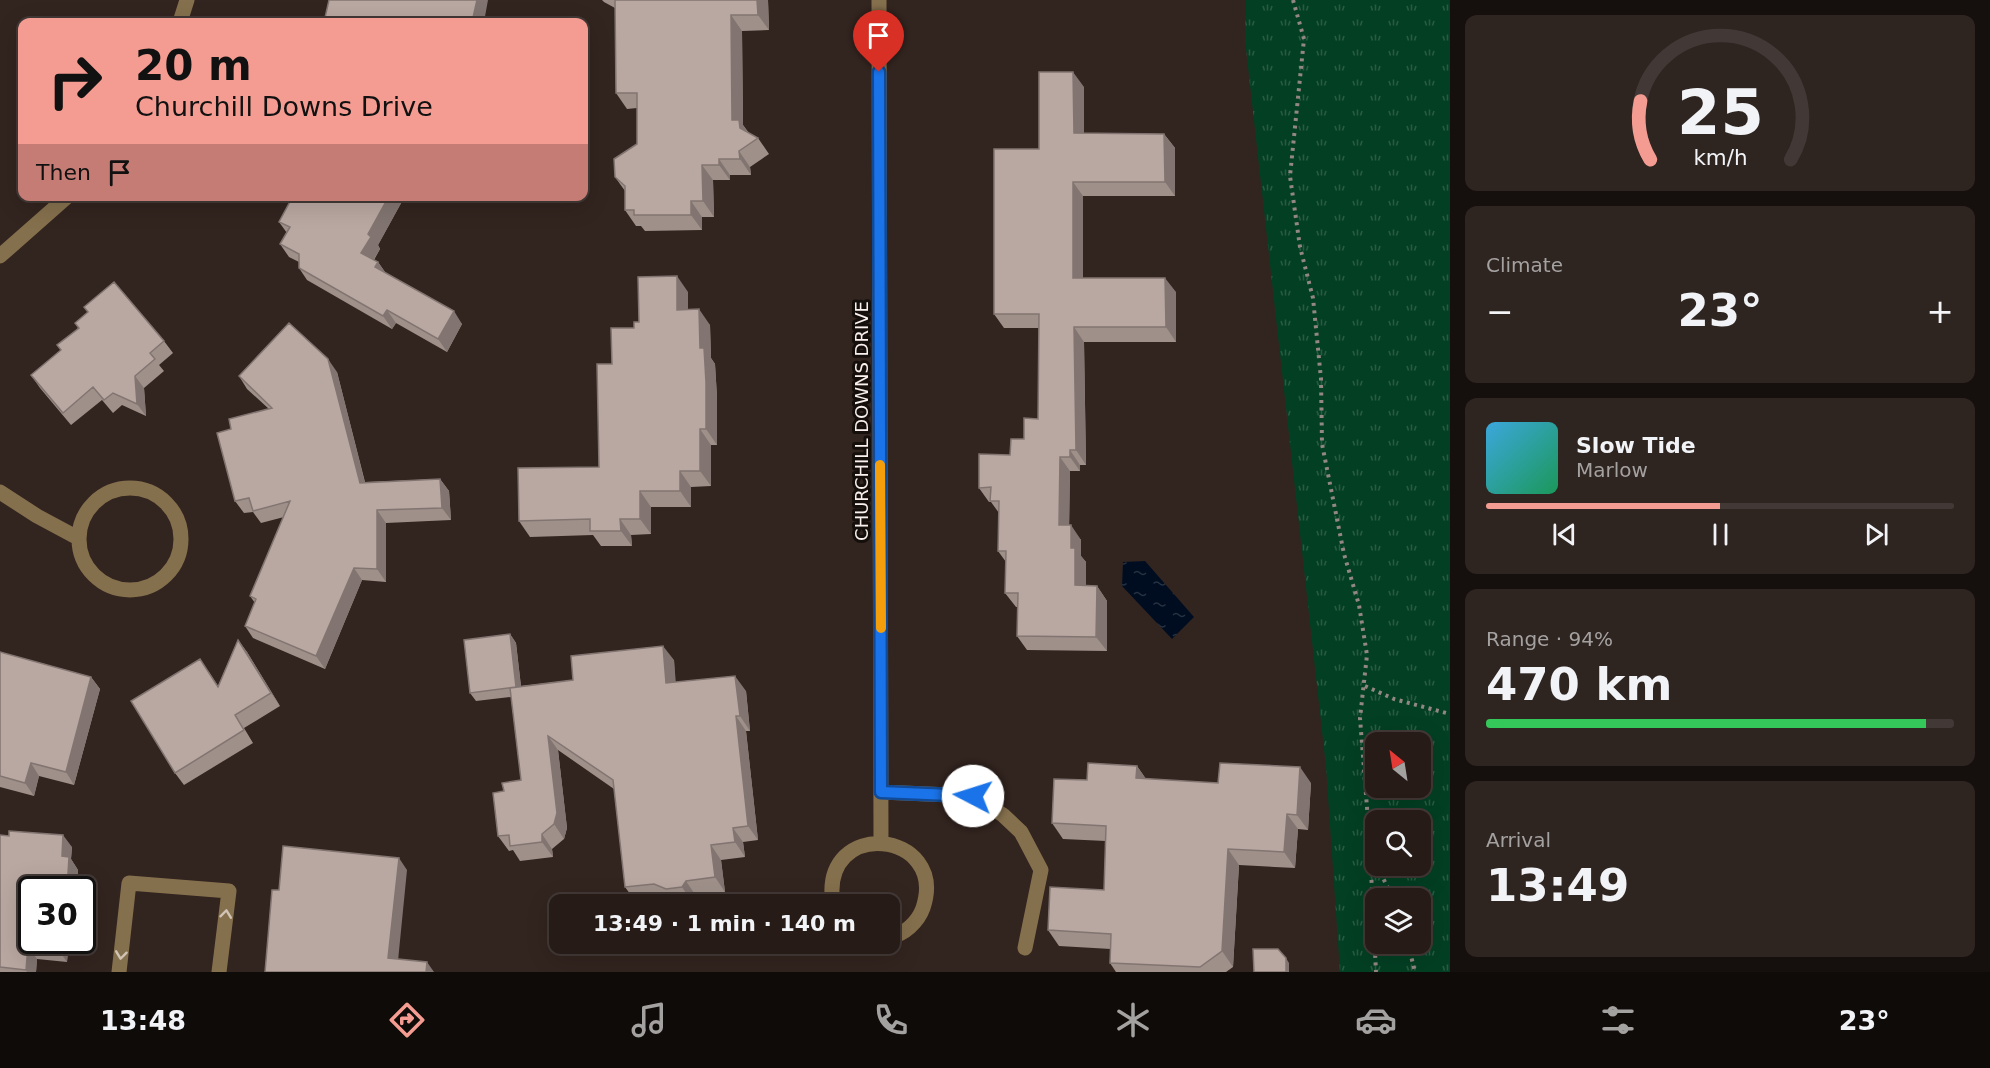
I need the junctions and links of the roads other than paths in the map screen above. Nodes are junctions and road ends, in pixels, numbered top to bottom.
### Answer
1 (187, 0) edge
2 (879, 0) edge
3 (181, 18) edge
4 (62, 201) edge
5 (0, 256) edge
6 (0, 492) edge
7 (78, 538) junction
8 (881, 792) junction
9 (882, 842) junction
10 (831, 894) edge
11 (900, 932) edge
12 (1025, 948) dead end
13 (119, 972) edge
14 (219, 972) edge

1 - 3 street
2 - 8 street, CHURCHILL DOWNS DRIVE
4 - 5 street
6 - 7 street
7 - 7 street
8 - 9 street, CHURCHILL DOWNS DRIVE
8 - 12 street
9 - 10 street
9 - 11 street
14 -> 13 street

